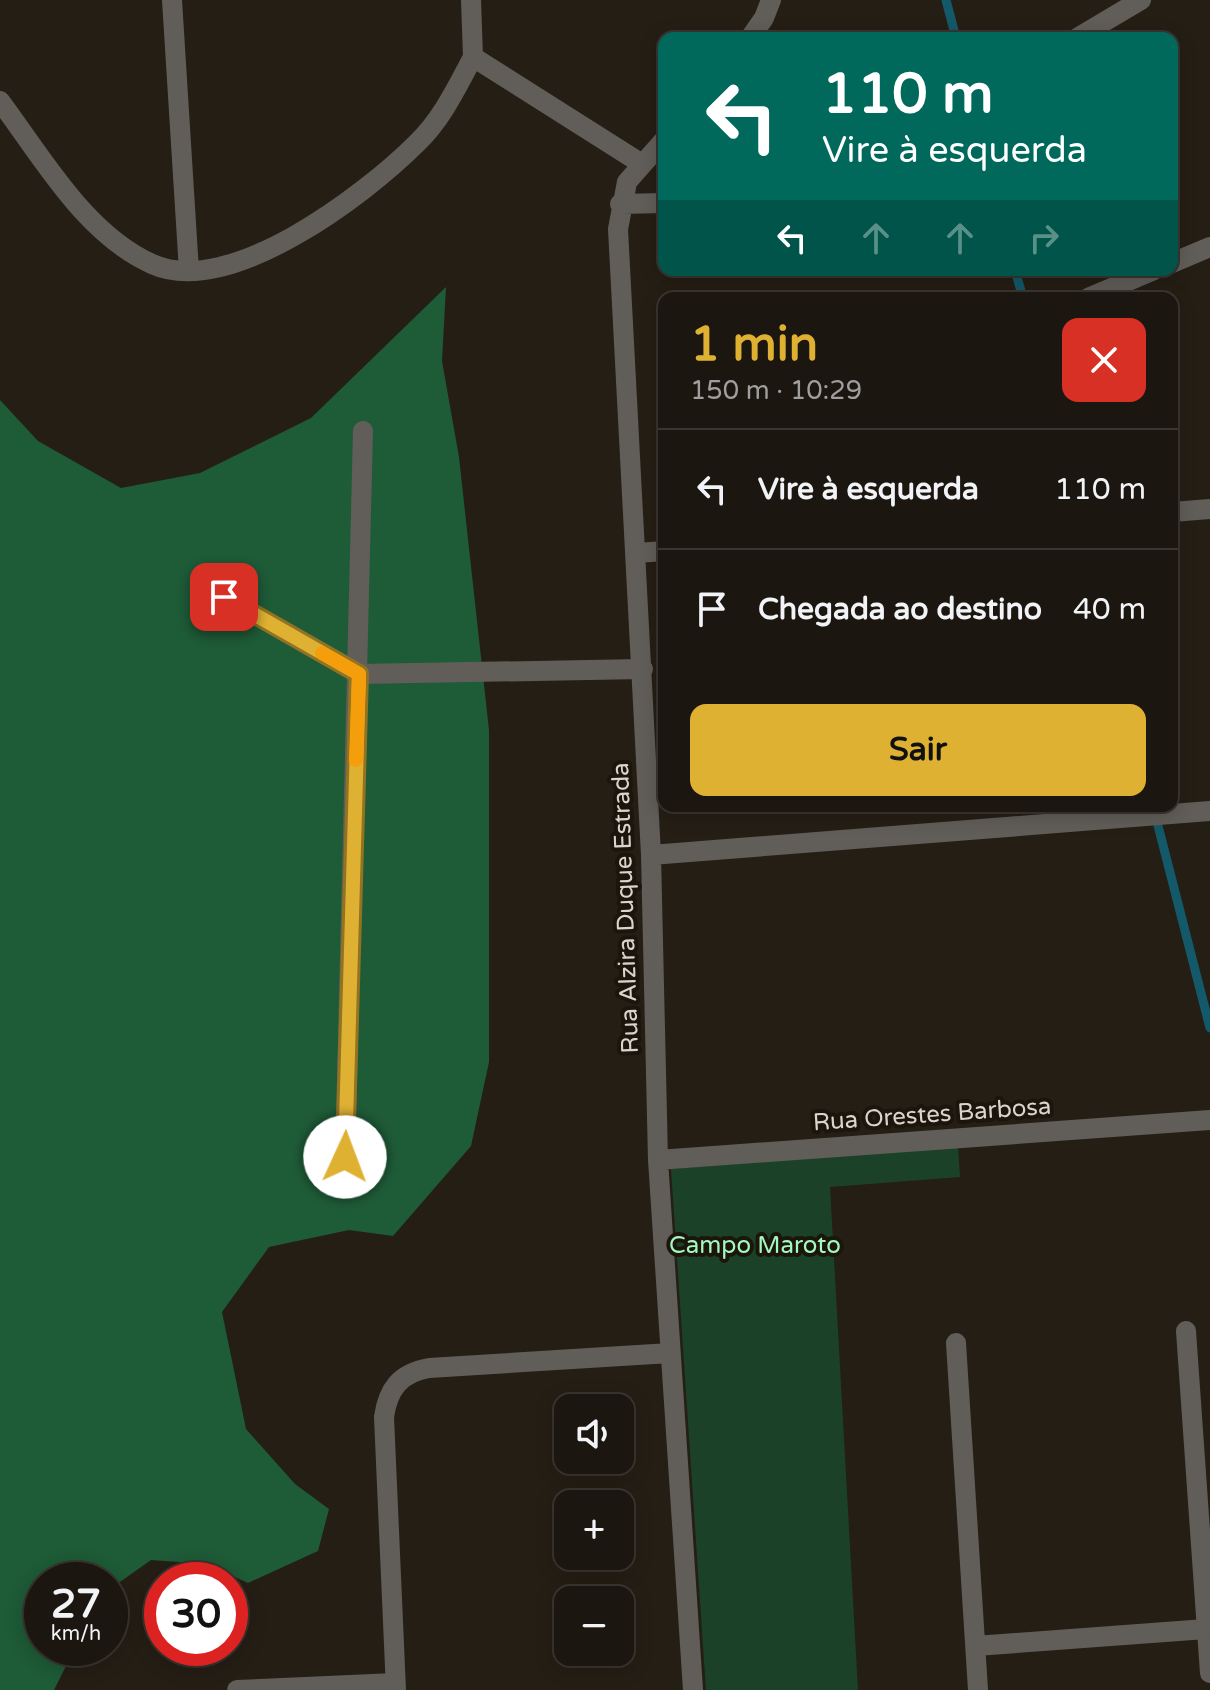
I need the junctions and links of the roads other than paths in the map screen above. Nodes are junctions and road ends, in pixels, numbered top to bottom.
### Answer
1 (172, 0) edge
2 (471, 0) edge
3 (771, 0) edge
4 (1141, 0) edge
5 (754, 32) edge
6 (1087, 32) edge
7 (473, 57) junction
8 (0, 101) edge
9 (658, 147) edge
10 (642, 164) junction
11 (658, 203) edge
12 (620, 204) junction
13 (1210, 247) edge
14 (1178, 260) edge
15 (189, 271) junction
16 (1140, 276) edge
17 (1102, 292) edge
18 (363, 431) dead end
19 (1210, 509) edge
20 (1178, 512) edge
21 (658, 551) edge
22 (637, 553) junction
23 (224, 597) dead end
24 (643, 669) junction
25 (359, 674) junction
26 (1203, 811) edge
27 (651, 855) junction
28 (1203, 1120) edge
29 (345, 1157) dead end
30 (658, 1160) junction
31 (1186, 1331) dead end
32 (956, 1343) dead end
33 (670, 1353) junction
34 (1206, 1629) junction
35 (976, 1646) junction
36 (1210, 1673) edge
37 (395, 1686) edge
38 (237, 1690) edge
39 (693, 1690) edge
40 (978, 1690) edge

1 - 15 street
2 - 7 street
3 - 5 street
4 - 6 street
7 - 10 street
7 - 15 street
8 - 15 street
9 - 10 street, Rua Alzira Duque Estrada
10 - 12 street, Rua Alzira Duque Estrada
11 - 12 street
12 - 22 street, Rua Alzira Duque Estrada
13 - 14 street
16 - 17 street
18 - 25 street
19 - 20 street
21 - 22 street
22 - 24 street, Rua Alzira Duque Estrada
23 - 25 street
24 - 25 street
24 - 27 street, Rua Alzira Duque Estrada
25 - 29 street
26 - 27 street
27 - 30 street, Rua Alzira Duque Estrada
28 - 30 street, Rua Orestes Barbosa
30 - 33 street, Rua Alzira Duque Estrada
31 - 34 street
32 - 35 street
33 - 37 street
33 - 39 street, Rua Alzira Duque Estrada
34 - 35 street
34 - 36 street
35 - 40 street
37 - 38 street

